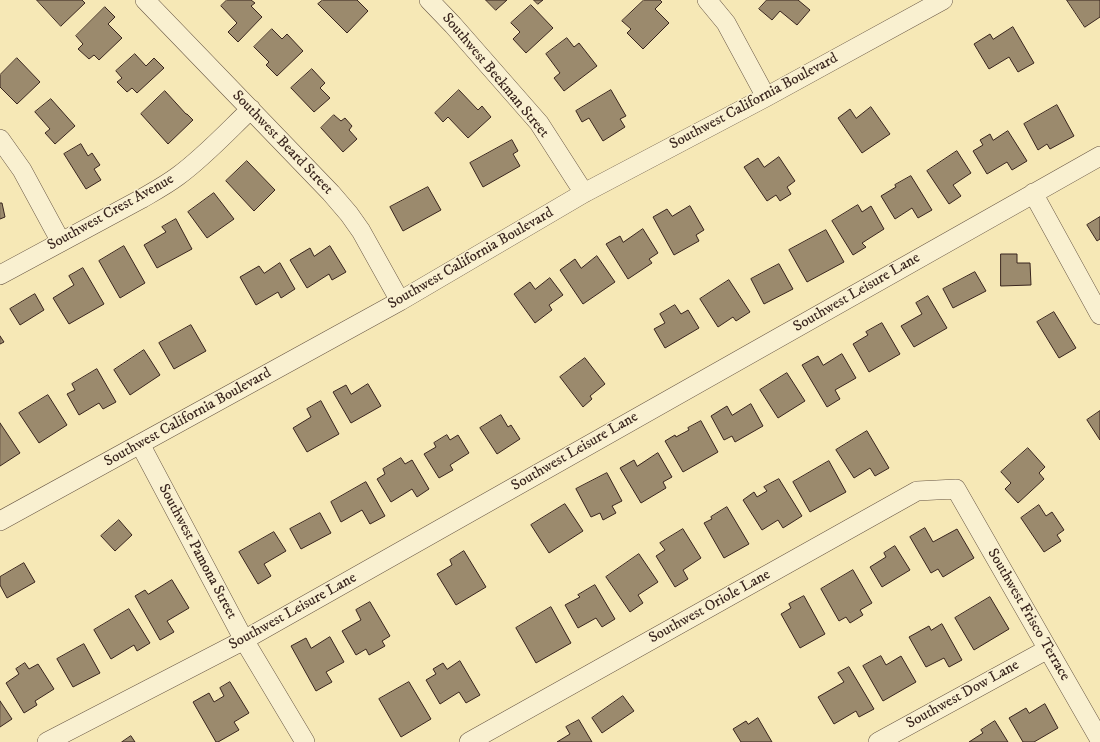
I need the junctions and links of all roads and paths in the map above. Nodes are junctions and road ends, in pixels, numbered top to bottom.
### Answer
1 (145, 0) edge
2 (429, 0) edge
3 (707, 0) edge
4 (943, 0) edge
5 (766, 97) junction
6 (251, 109) junction
7 (0, 139) edge
8 (1100, 156) edge
9 (584, 193) junction
10 (1033, 193) junction
11 (61, 242) junction
12 (0, 275) edge
13 (400, 301) junction
14 (1100, 315) edge
15 (140, 444) junction
16 (956, 489) joint
17 (0, 521) edge
18 (244, 640) junction
19 (1048, 648) junction
20 (1100, 740) edge
21 (47, 742) edge
22 (305, 742) edge
23 (469, 742) edge
24 (878, 742) edge

1 - 6 street, Southwest Beard Street
2 - 9 street, Southwest Beekman Street
3 - 5 street
4 - 5 street, Southwest California Boulevard
5 - 9 street, Southwest California Boulevard
6 - 11 street, Southwest Crest Avenue
6 - 13 street, Southwest Beard Street
7 - 11 street
8 - 10 street, Southwest Leisure Lane
9 - 13 street, Southwest California Boulevard
10 - 14 street
10 - 18 street, Southwest Leisure Lane
11 - 12 street, Southwest Crest Avenue
13 - 15 street, Southwest California Boulevard
15 - 17 street, Southwest California Boulevard
15 - 18 street, Southwest Pamona Street
16 - 19 street, Southwest Frisco Terrace
16 - 23 street, Southwest Oriole Lane
18 - 21 street, Southwest Leisure Lane
18 - 22 street, Southwest Pamona Street
19 - 20 street, Southwest Frisco Terrace
19 - 24 street, Southwest Dow Lane

